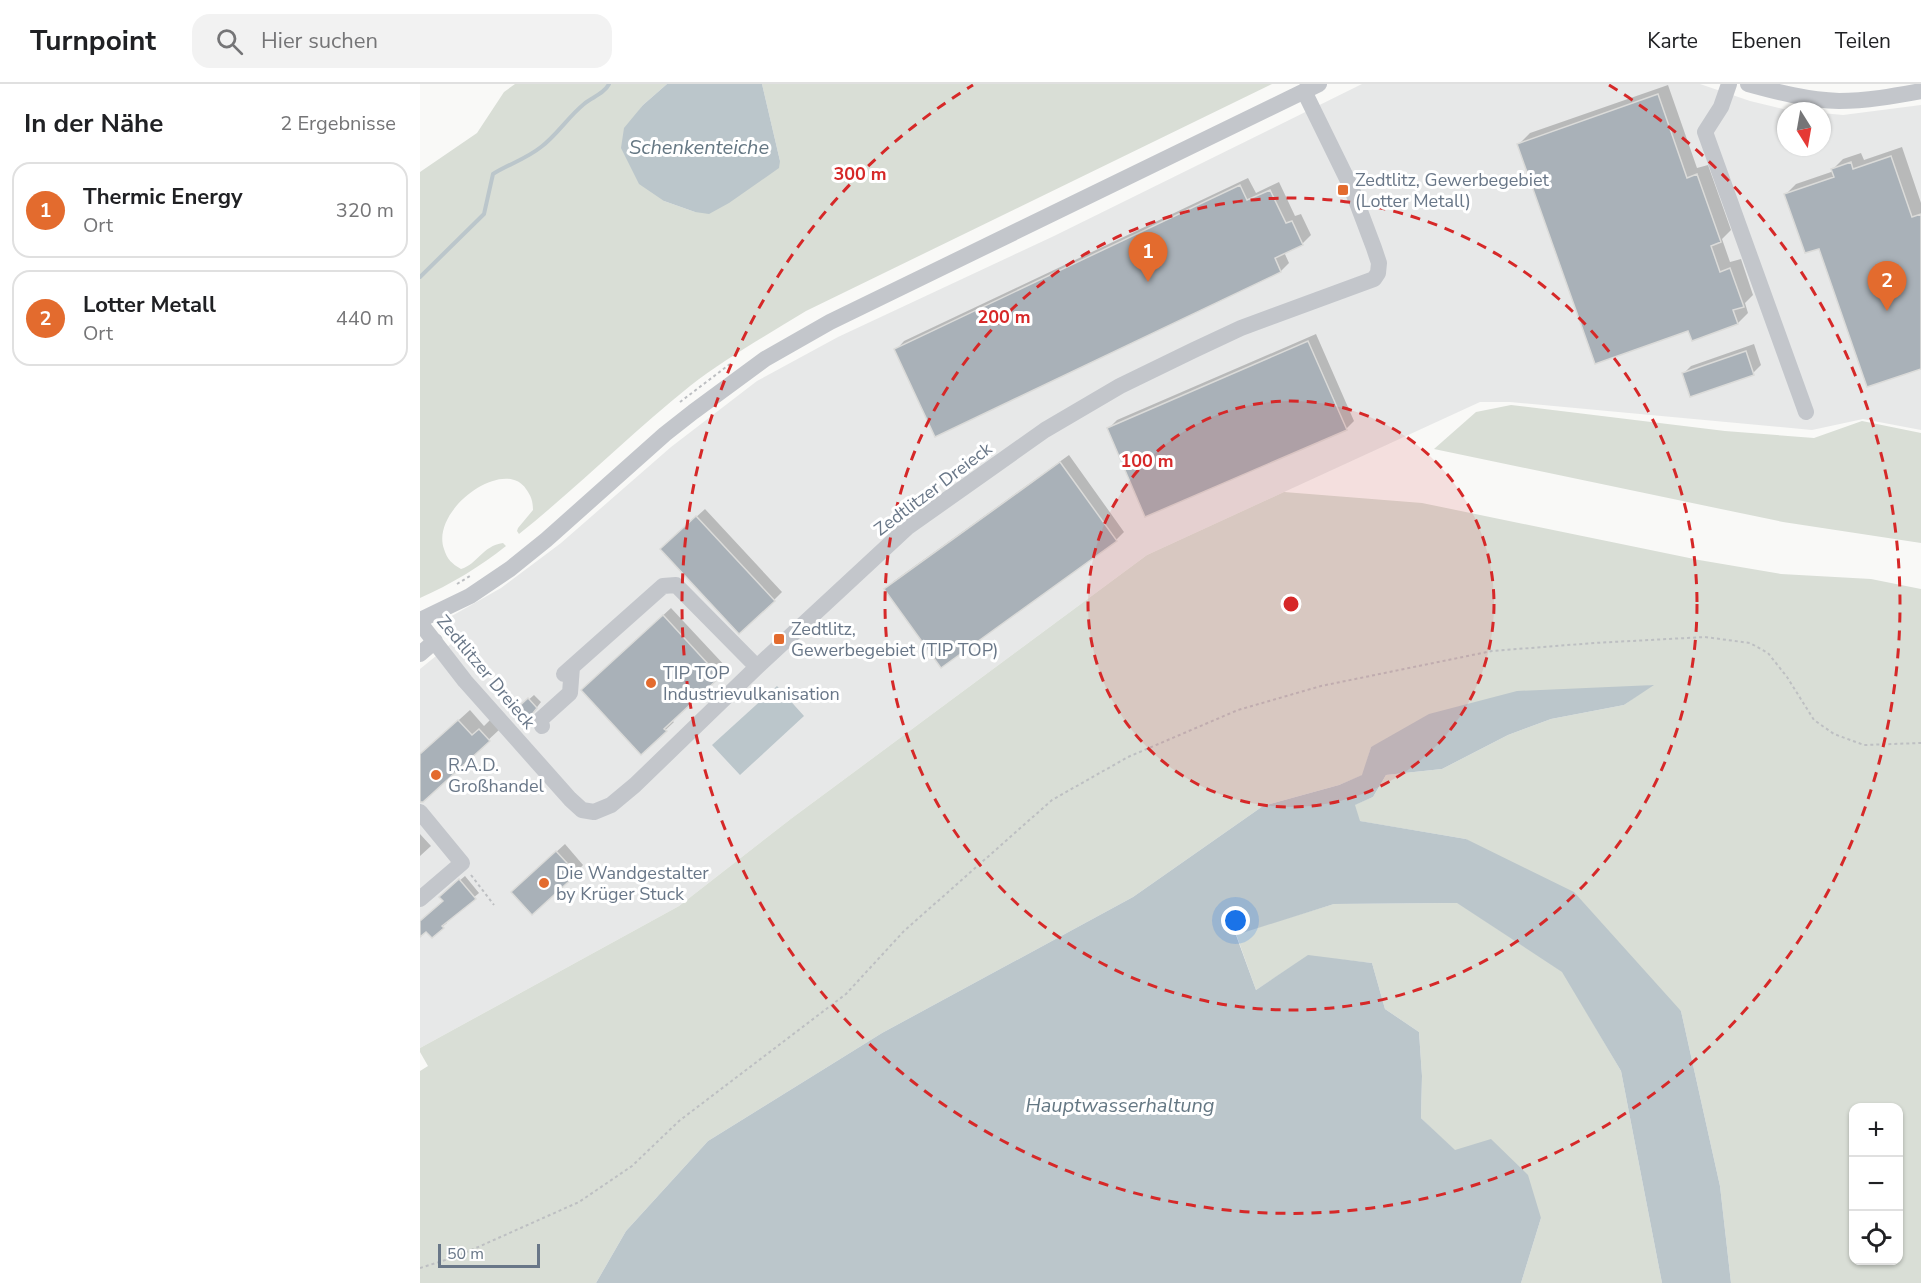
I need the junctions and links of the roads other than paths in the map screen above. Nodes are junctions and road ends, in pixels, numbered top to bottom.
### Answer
1 (1729, 84) edge
2 (1748, 84) edge
3 (1312, 88) edge
4 (1921, 91) edge
5 (1806, 412) dead end
6 (420, 621) edge
7 (435, 641) junction
8 (420, 654) edge
9 (758, 667) junction
10 (542, 726) dead end
11 (422, 814) edge
12 (420, 899) edge

1 - 5 street
2 - 4 street
3 - 6 street
3 - 9 street, Zedtlitzer Dreieck
6 - 7 street, Zedtlitzer Dreieck
7 - 8 street
7 - 9 street, Zedtlitzer Dreieck
9 - 10 street
11 - 12 street

